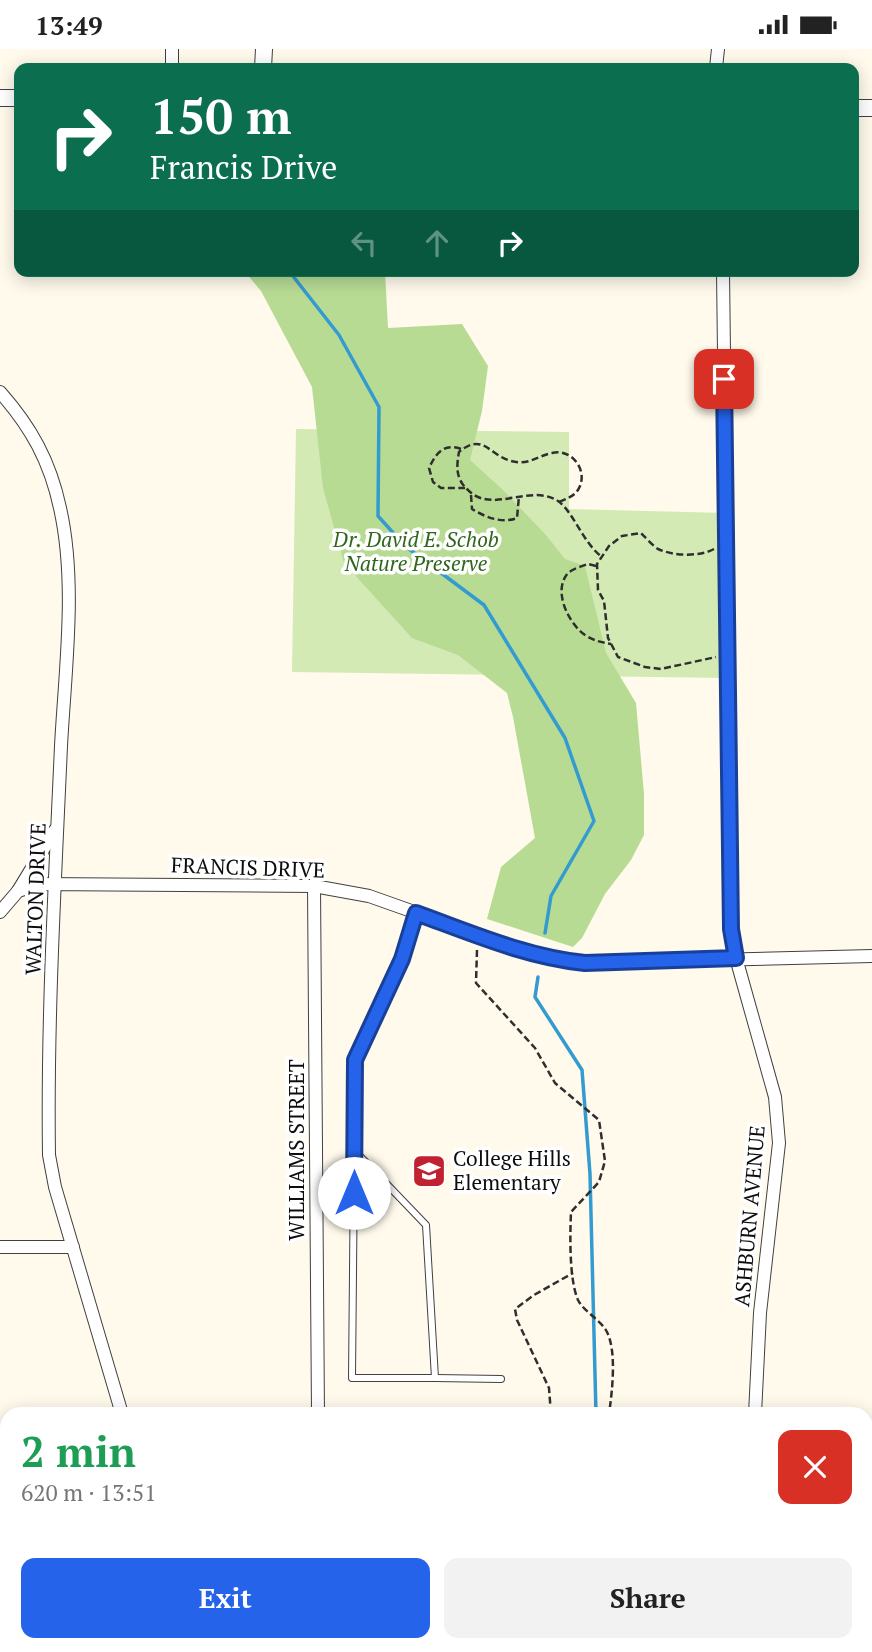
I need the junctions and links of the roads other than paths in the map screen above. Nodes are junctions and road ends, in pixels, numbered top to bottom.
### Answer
1 (723, 277) edge
2 (0, 392) edge
3 (57, 827) junction
4 (55, 883) junction
5 (314, 886) junction
6 (18, 891) junction
7 (0, 912) edge
8 (416, 913) junction
9 (872, 956) edge
10 (736, 958) junction
11 (355, 1151) junction
12 (0, 1247) edge
13 (73, 1247) junction
14 (435, 1378) junction
15 (501, 1378) dead end
16 (120, 1407) edge
17 (318, 1407) edge
18 (755, 1407) edge

1 - 10 street, ASHBURN AVENUE
2 - 3 street, WALTON DRIVE
3 - 4 street, WALTON DRIVE
3 - 6 street
4 - 5 street, FRANCIS DRIVE
4 - 6 street, FRANCIS DRIVE
4 - 13 street, WALTON DRIVE
5 - 8 street, FRANCIS DRIVE
5 - 17 street, WILLIAMS STREET
6 - 7 street
8 - 10 street, FRANCIS DRIVE
8 - 11 lane
9 - 10 street, FRANCIS DRIVE
10 - 18 street, ASHBURN AVENUE
11 - 14 lane
11 - 14 lane
12 - 13 street
13 - 16 street, WALTON DRIVE
14 - 15 lane

